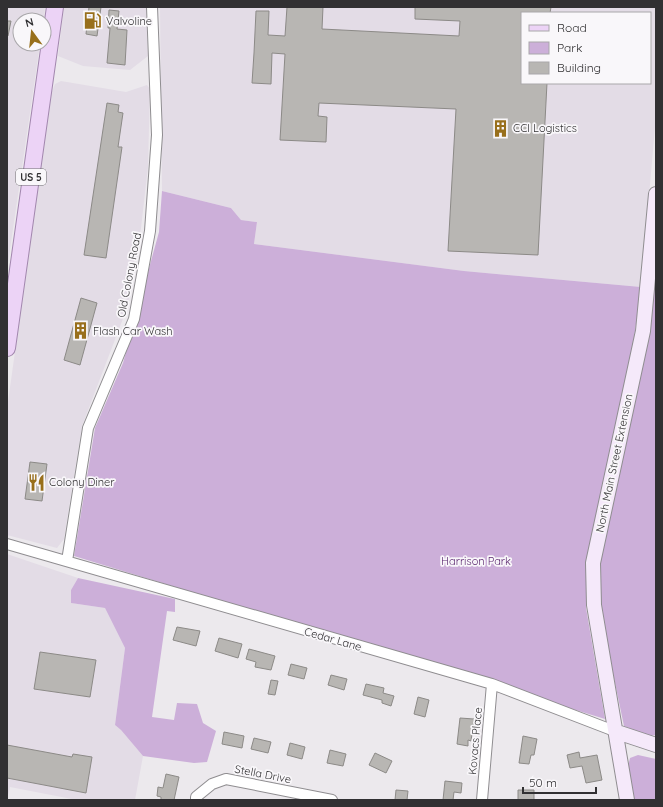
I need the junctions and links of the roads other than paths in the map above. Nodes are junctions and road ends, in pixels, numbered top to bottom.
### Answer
1 (55, 7) edge
2 (152, 7) edge
3 (656, 194) edge
4 (7, 348) edge
5 (7, 544) edge
6 (67, 561) junction
7 (492, 684) junction
8 (617, 732) junction
9 (656, 745) edge
10 (196, 800) edge
11 (332, 800) edge
12 (482, 800) edge
13 (627, 800) edge

1 - 4 main road, US 5
2 - 6 street, Old Colony Road
3 - 8 street, North Main Street Extension
5 - 6 street, Cedar Lane
6 - 7 street, Cedar Lane
7 - 8 street, Cedar Lane
7 - 12 street, Kovacs Place
8 - 9 street, Cedar Lane
8 - 13 street, North Main Street Extension
10 - 11 street, Stella Drive

